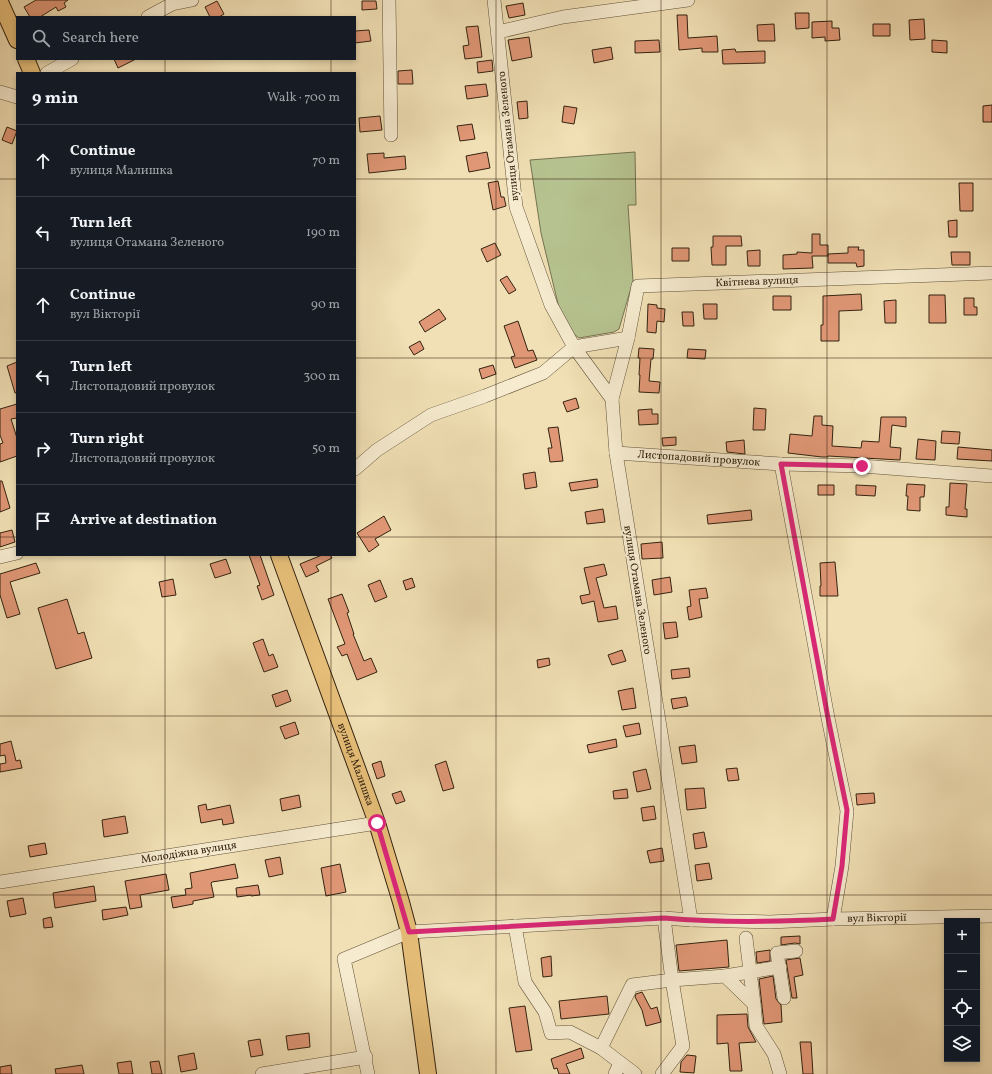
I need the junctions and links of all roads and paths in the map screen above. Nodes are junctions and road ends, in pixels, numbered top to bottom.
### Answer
1 (192, 0) edge
2 (389, 0) edge
3 (494, 0) edge
4 (688, 0) edge
5 (0, 2) edge
6 (150, 16) edge
7 (498, 32) junction
8 (16, 38) edge
9 (26, 60) edge
10 (70, 60) edge
11 (32, 72) edge
12 (49, 72) edge
13 (0, 92) edge
14 (16, 97) edge
15 (391, 135) dead end
16 (992, 273) edge
17 (628, 338) junction
18 (574, 348) junction
19 (612, 399) junction
20 (616, 453) junction
21 (781, 464) junction
22 (356, 468) edge
23 (992, 476) edge
24 (16, 553) edge
25 (279, 556) edge
26 (0, 557) edge
27 (377, 823) junction
28 (0, 882) edge
29 (992, 916) edge
30 (664, 918) junction
31 (833, 919) junction
32 (690, 920) junction
33 (515, 926) junction
34 (409, 932) junction
35 (746, 938) dead end
36 (796, 951) dead end
37 (780, 967) junction
38 (750, 972) junction
39 (725, 976) junction
40 (672, 980) junction
41 (784, 998) dead end
42 (754, 1004) junction
43 (600, 1048) junction
44 (366, 1057) junction
45 (618, 1068) edge
46 (262, 1074) edge
47 (368, 1074) edge
48 (428, 1074) edge
49 (635, 1074) edge
50 (662, 1074) edge
51 (780, 1074) edge

1 - 6 street
2 - 15 street
3 - 7 street, вулиця Отамана Зеленого
4 - 7 street
5 - 8 main road
7 - 18 street, вулиця Отамана Зеленого
9 - 11 main road
10 - 12 street
13 - 14 street
16 - 17 street, Квітнева вулиця
17 - 18 street
17 - 19 street, Квітнева вулиця
18 - 19 street, вулиця Отамана Зеленого
18 - 22 street
19 - 20 street, вулиця Отамана Зеленого
20 - 21 street, Листопадовий провулок
20 - 32 street, вулиця Отамана Зеленого
21 - 23 street, Листопадовий провулок
21 - 31 street
24 - 26 street
25 - 27 main road, вулиця Малишка
27 - 28 street, Молодіжна вулиця
27 - 34 main road, вулиця Малишка
29 - 31 street, вул Вікторії
30 - 32 street
30 - 33 street
30 - 40 street
31 - 32 street, вул Вікторії
33 - 34 street
33 - 43 street
34 - 44 street
34 - 48 main road, вулиця Малишка
35 - 38 street
36 - 37 street
37 - 38 street
37 - 41 street
38 - 39 street
38 - 42 street
39 - 40 street
39 - 42 street
40 - 43 street
40 - 50 street
42 - 51 street
43 - 45 street
44 - 46 street
44 - 47 street
45 - 49 street

